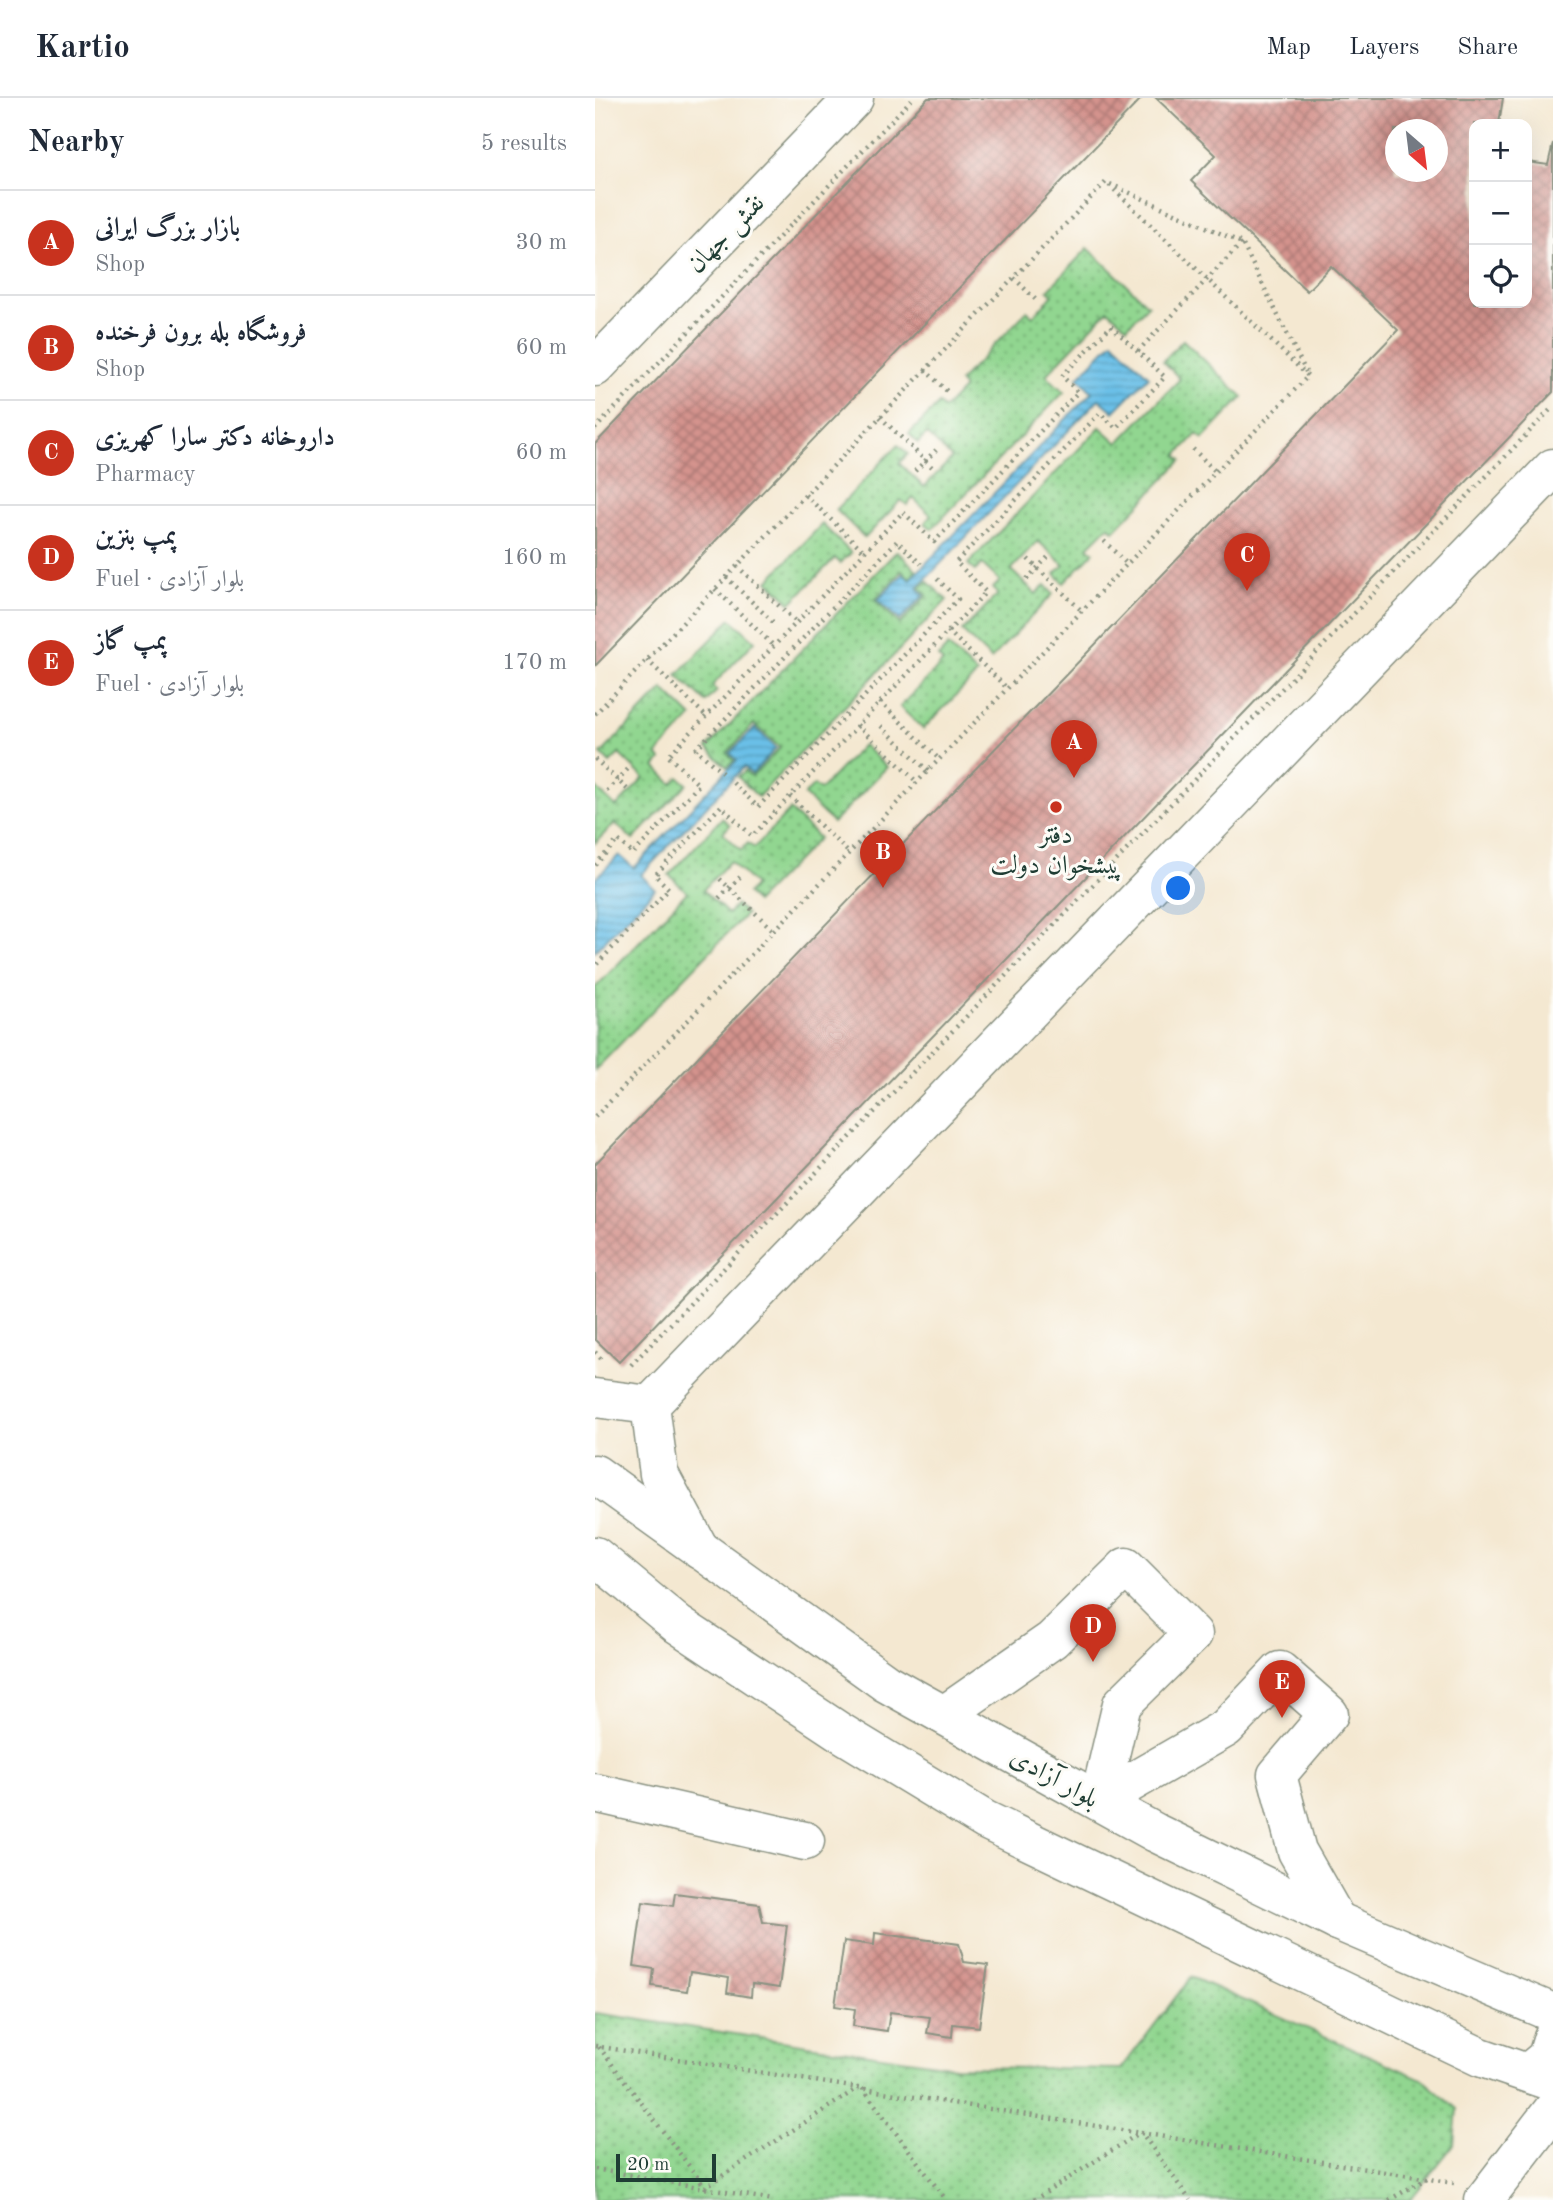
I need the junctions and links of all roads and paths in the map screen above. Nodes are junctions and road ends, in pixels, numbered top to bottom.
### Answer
1 (854, 98) edge
2 (913, 98) edge
3 (1106, 182) junction
4 (1242, 243) junction
5 (1014, 278) junction
6 (1207, 279) junction
7 (1037, 301) dead end
8 (1138, 351) junction
9 (595, 367) edge
10 (925, 370) junction
11 (1308, 376) junction
12 (949, 393) dead end
13 (1553, 407) edge
14 (880, 417) junction
15 (595, 429) edge
16 (1193, 449) dead end
17 (936, 450) dead end
18 (925, 461) junction
19 (1553, 468) edge
20 (934, 469) dead end
21 (915, 471) dead end
22 (1216, 472) junction
23 (805, 495) junction
24 (1104, 541) dead end
25 (865, 552) junction
26 (1048, 557) dead end
27 (1028, 559) dead end
28 (922, 564) dead end
29 (1128, 564) junction
30 (737, 566) junction
31 (1037, 568) junction
32 (934, 576) dead end
33 (726, 577) junction
34 (1027, 579) dead end
35 (715, 589) junction
36 (1082, 611) junction
37 (773, 622) dead end
38 (797, 623) junction
39 (948, 631) junction
40 (775, 646) junction
41 (647, 660) junction
42 (1007, 688) junction
43 (880, 702) junction
44 (595, 713) edge
45 (707, 717) junction
46 (857, 725) junction
47 (881, 726) dead end
48 (595, 759) edge
49 (939, 759) junction
50 (628, 769) dead end
51 (928, 771) junction
52 (722, 773) dead end
53 (617, 780) junction
54 (917, 782) junction
55 (733, 783) dead end
56 (627, 789) dead end
57 (607, 791) dead end
58 (790, 796) junction
59 (849, 853) junction
60 (595, 865) edge
61 (740, 877) dead end
62 (720, 879) dead end
63 (729, 887) junction
64 (719, 898) dead end
65 (774, 931) junction
66 (595, 966) edge
67 (595, 1117) edge
68 (595, 1352) edge
69 (629, 1366) dead end
70 (603, 1383) edge
71 (650, 1405) junction
72 (595, 1474) edge
73 (700, 1550) junction
74 (595, 1556) edge
75 (944, 1715) junction
76 (595, 1793) edge
77 (1098, 1801) junction
78 (805, 1841) dead end
79 (1337, 1921) junction
80 (1552, 2023) edge
81 (596, 2047) edge
82 (1541, 2077) edge
83 (861, 2086) junction
84 (1553, 2110) edge
85 (1141, 2132) junction
86 (595, 2169) edge
87 (1428, 2178) junction
88 (705, 2187) junction
89 (1489, 2195) edge
90 (773, 2200) edge
91 (946, 2200) edge
92 (1034, 2200) edge
93 (1190, 2200) edge
94 (1389, 2200) edge

1 - 9 main road, نقش جهان
2 - 15 path
3 - 4 path
3 - 5 path
3 - 6 path
4 - 6 path
4 - 11 path
5 - 7 path
5 - 10 path
6 - 8 path
6 - 11 path
8 - 25 path
8 - 39 path
10 - 12 path
10 - 14 path
11 - 22 path
13 - 69 path
14 - 18 path
14 - 23 path
16 - 22 path
17 - 18 path
18 - 20 path
18 - 21 path
19 - 71 main road
22 - 29 path
23 - 25 path
23 - 30 path
24 - 29 path
25 - 38 path
26 - 31 path
27 - 31 path
28 - 52 path
29 - 36 path
30 - 33 path
30 - 38 path
31 - 34 path
31 - 36 path
32 - 55 path
33 - 35 path
33 - 37 path
35 - 40 path
35 - 41 path
36 - 42 path
38 - 40 path
39 - 42 path
39 - 43 path
40 - 45 path
41 - 44 path
41 - 45 path
42 - 49 path
43 - 46 path
43 - 49 path
45 - 60 path
46 - 54 path
46 - 58 path
47 - 51 path
48 - 53 path
49 - 51 path
50 - 53 path
51 - 54 path
53 - 56 path
53 - 57 path
54 - 59 path
58 - 59 path
58 - 66 path
59 - 65 path
61 - 63 path
62 - 63 path
63 - 64 path
63 - 65 path
65 - 67 path
68 - 70 path
70 - 71 main road
71 - 73 main road
72 - 73 main road, بلوار آزادی
73 - 75 main road, بلوار آزادی
74 - 82 main road
75 - 77 main road, بلوار آزادی
75 - 77 main road
76 - 78 main road
77 - 79 main road, بلوار آزادی
77 - 79 main road
79 - 80 main road, بلوار آزادی
80 - 82 main road
81 - 83 path
81 - 88 path
83 - 85 path
83 - 88 path
83 - 91 path
84 - 89 main road
85 - 87 path
85 - 92 path
85 - 93 path
86 - 88 path
87 - 89 path
87 - 94 path
88 - 90 path

